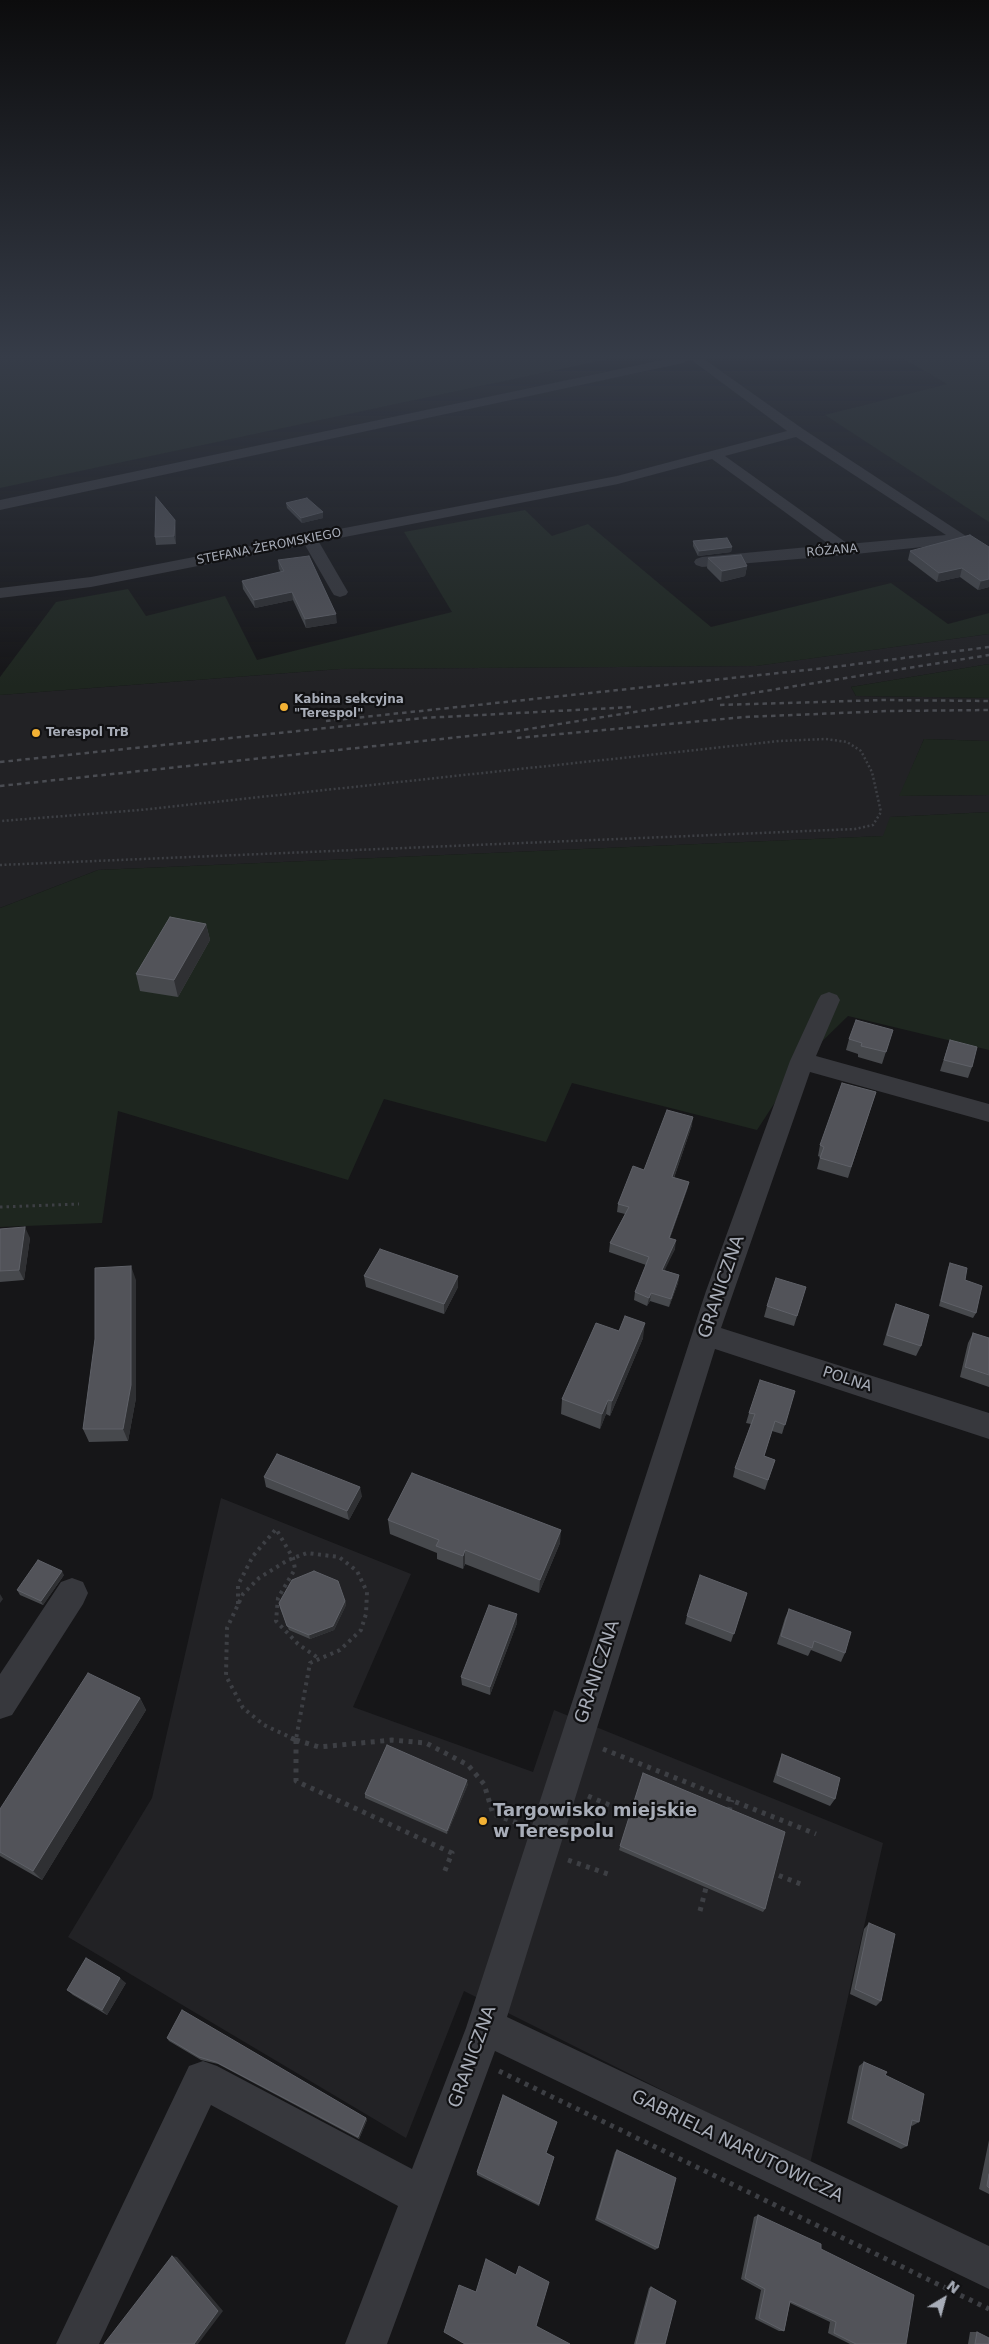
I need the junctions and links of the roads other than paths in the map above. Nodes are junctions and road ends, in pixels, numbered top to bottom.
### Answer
1 (171, 468) edge
2 (663, 468) edge
3 (733, 468) edge
4 (854, 468) edge
5 (0, 505) edge
6 (309, 538) junction
7 (846, 550) junction
8 (702, 562) dead end
9 (0, 592) edge
10 (340, 592) dead end
11 (829, 1000) dead end
12 (802, 1061) junction
13 (989, 1113) edge
14 (705, 1334) junction
15 (989, 1426) edge
16 (72, 1593) dead end
17 (0, 1703) edge
18 (485, 2028) junction
19 (421, 2196) junction
20 (989, 2268) edge
21 (77, 2344) edge
22 (366, 2344) edge

1 - 5 street
2 - 6 street, STEFANA ŻEROMSKIEGO
3 - 7 street
4 - 7 street, RÓŻANA
6 - 9 street, STEFANA ŻEROMSKIEGO
6 - 10 street
7 - 8 street, RÓŻANA
11 - 12 street, GRANICZNA
12 - 13 street
12 - 14 street, GRANICZNA
14 - 15 street, POLNA
14 - 18 street, GRANICZNA
16 - 17 street
18 - 19 street, GRANICZNA
18 - 20 street, GABRIELA NARUTOWICZA
19 - 21 street
19 - 22 street, GRANICZNA

